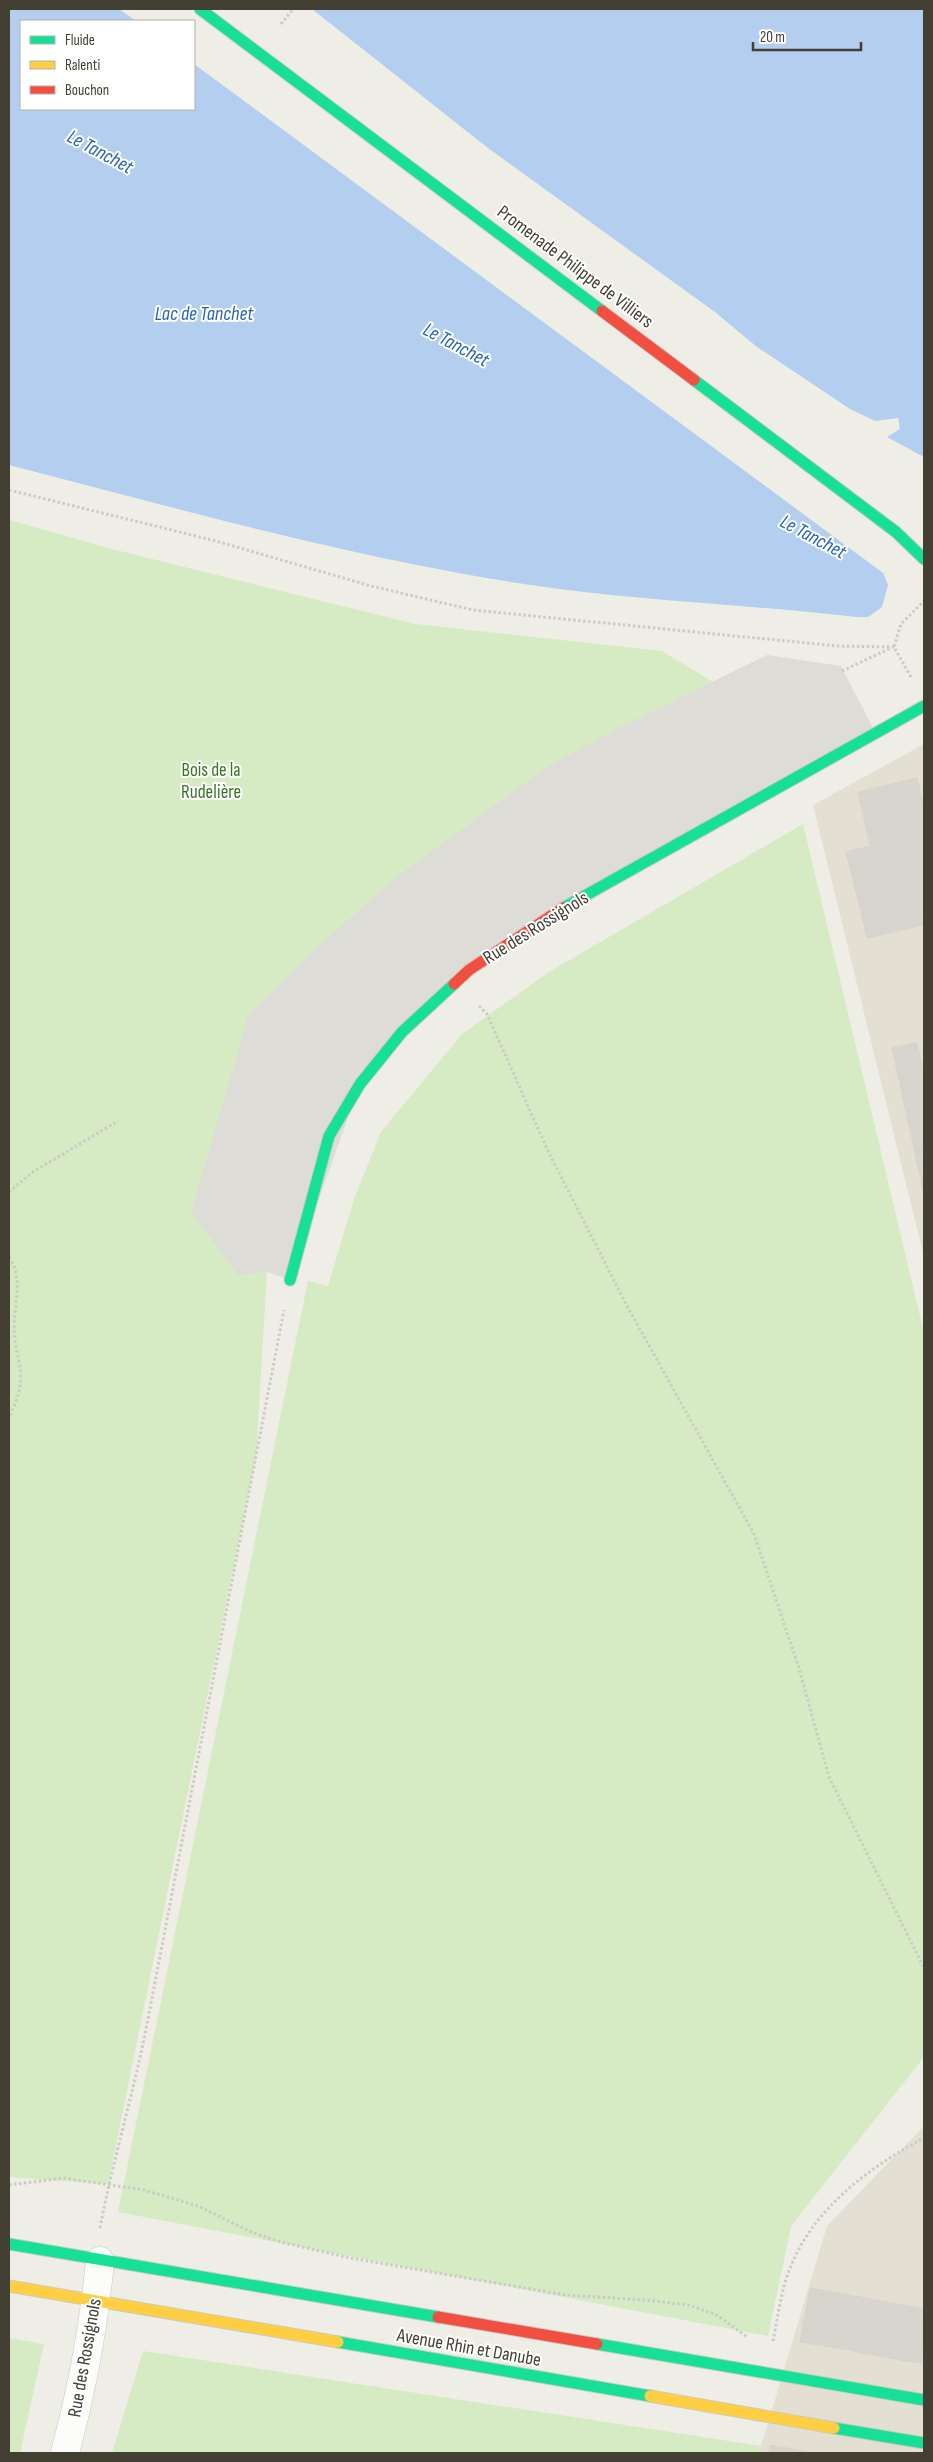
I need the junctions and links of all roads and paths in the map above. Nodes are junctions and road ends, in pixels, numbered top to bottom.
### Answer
1 (200, 9) edge
2 (293, 9) edge
3 (282, 24) dead end
4 (9, 490) edge
5 (924, 559) edge
6 (924, 601) edge
7 (894, 647) junction
8 (842, 671) dead end
9 (913, 681) dead end
10 (924, 706) edge
11 (456, 981) junction
12 (118, 1121) dead end
13 (9, 1192) edge
14 (9, 1257) edge
15 (290, 1280) joint
16 (9, 1419) edge
17 (924, 1968) edge
18 (924, 2138) edge
19 (108, 2184) junction
20 (9, 2185) edge
21 (9, 2244) edge
22 (100, 2261) junction
23 (9, 2286) edge
24 (96, 2302) junction
25 (767, 2373) junction
26 (924, 2400) edge
27 (924, 2444) edge
28 (65, 2453) edge

1 - 5 street, Promenade Philippe de Villiers
2 - 3 path
4 - 7 path
6 - 7 path
7 - 8 path
7 - 9 path
10 - 11 street, Rue des Rossignols
11 - 15 street, Rue des Rossignols
11 - 17 path
12 - 13 path
14 - 16 path
15 - 19 path
18 - 25 path
19 - 20 path
19 - 22 path
19 - 25 path
21 - 22 street, Avenue Rhin et Danube
22 - 24 street, Rue des Rossignols
22 - 25 street, Avenue Rhin et Danube
23 - 24 street, Avenue Rhin et Danube
24 - 27 street, Avenue Rhin et Danube
24 - 28 street, Rue des Rossignols
25 - 26 street, Avenue Rhin et Danube

